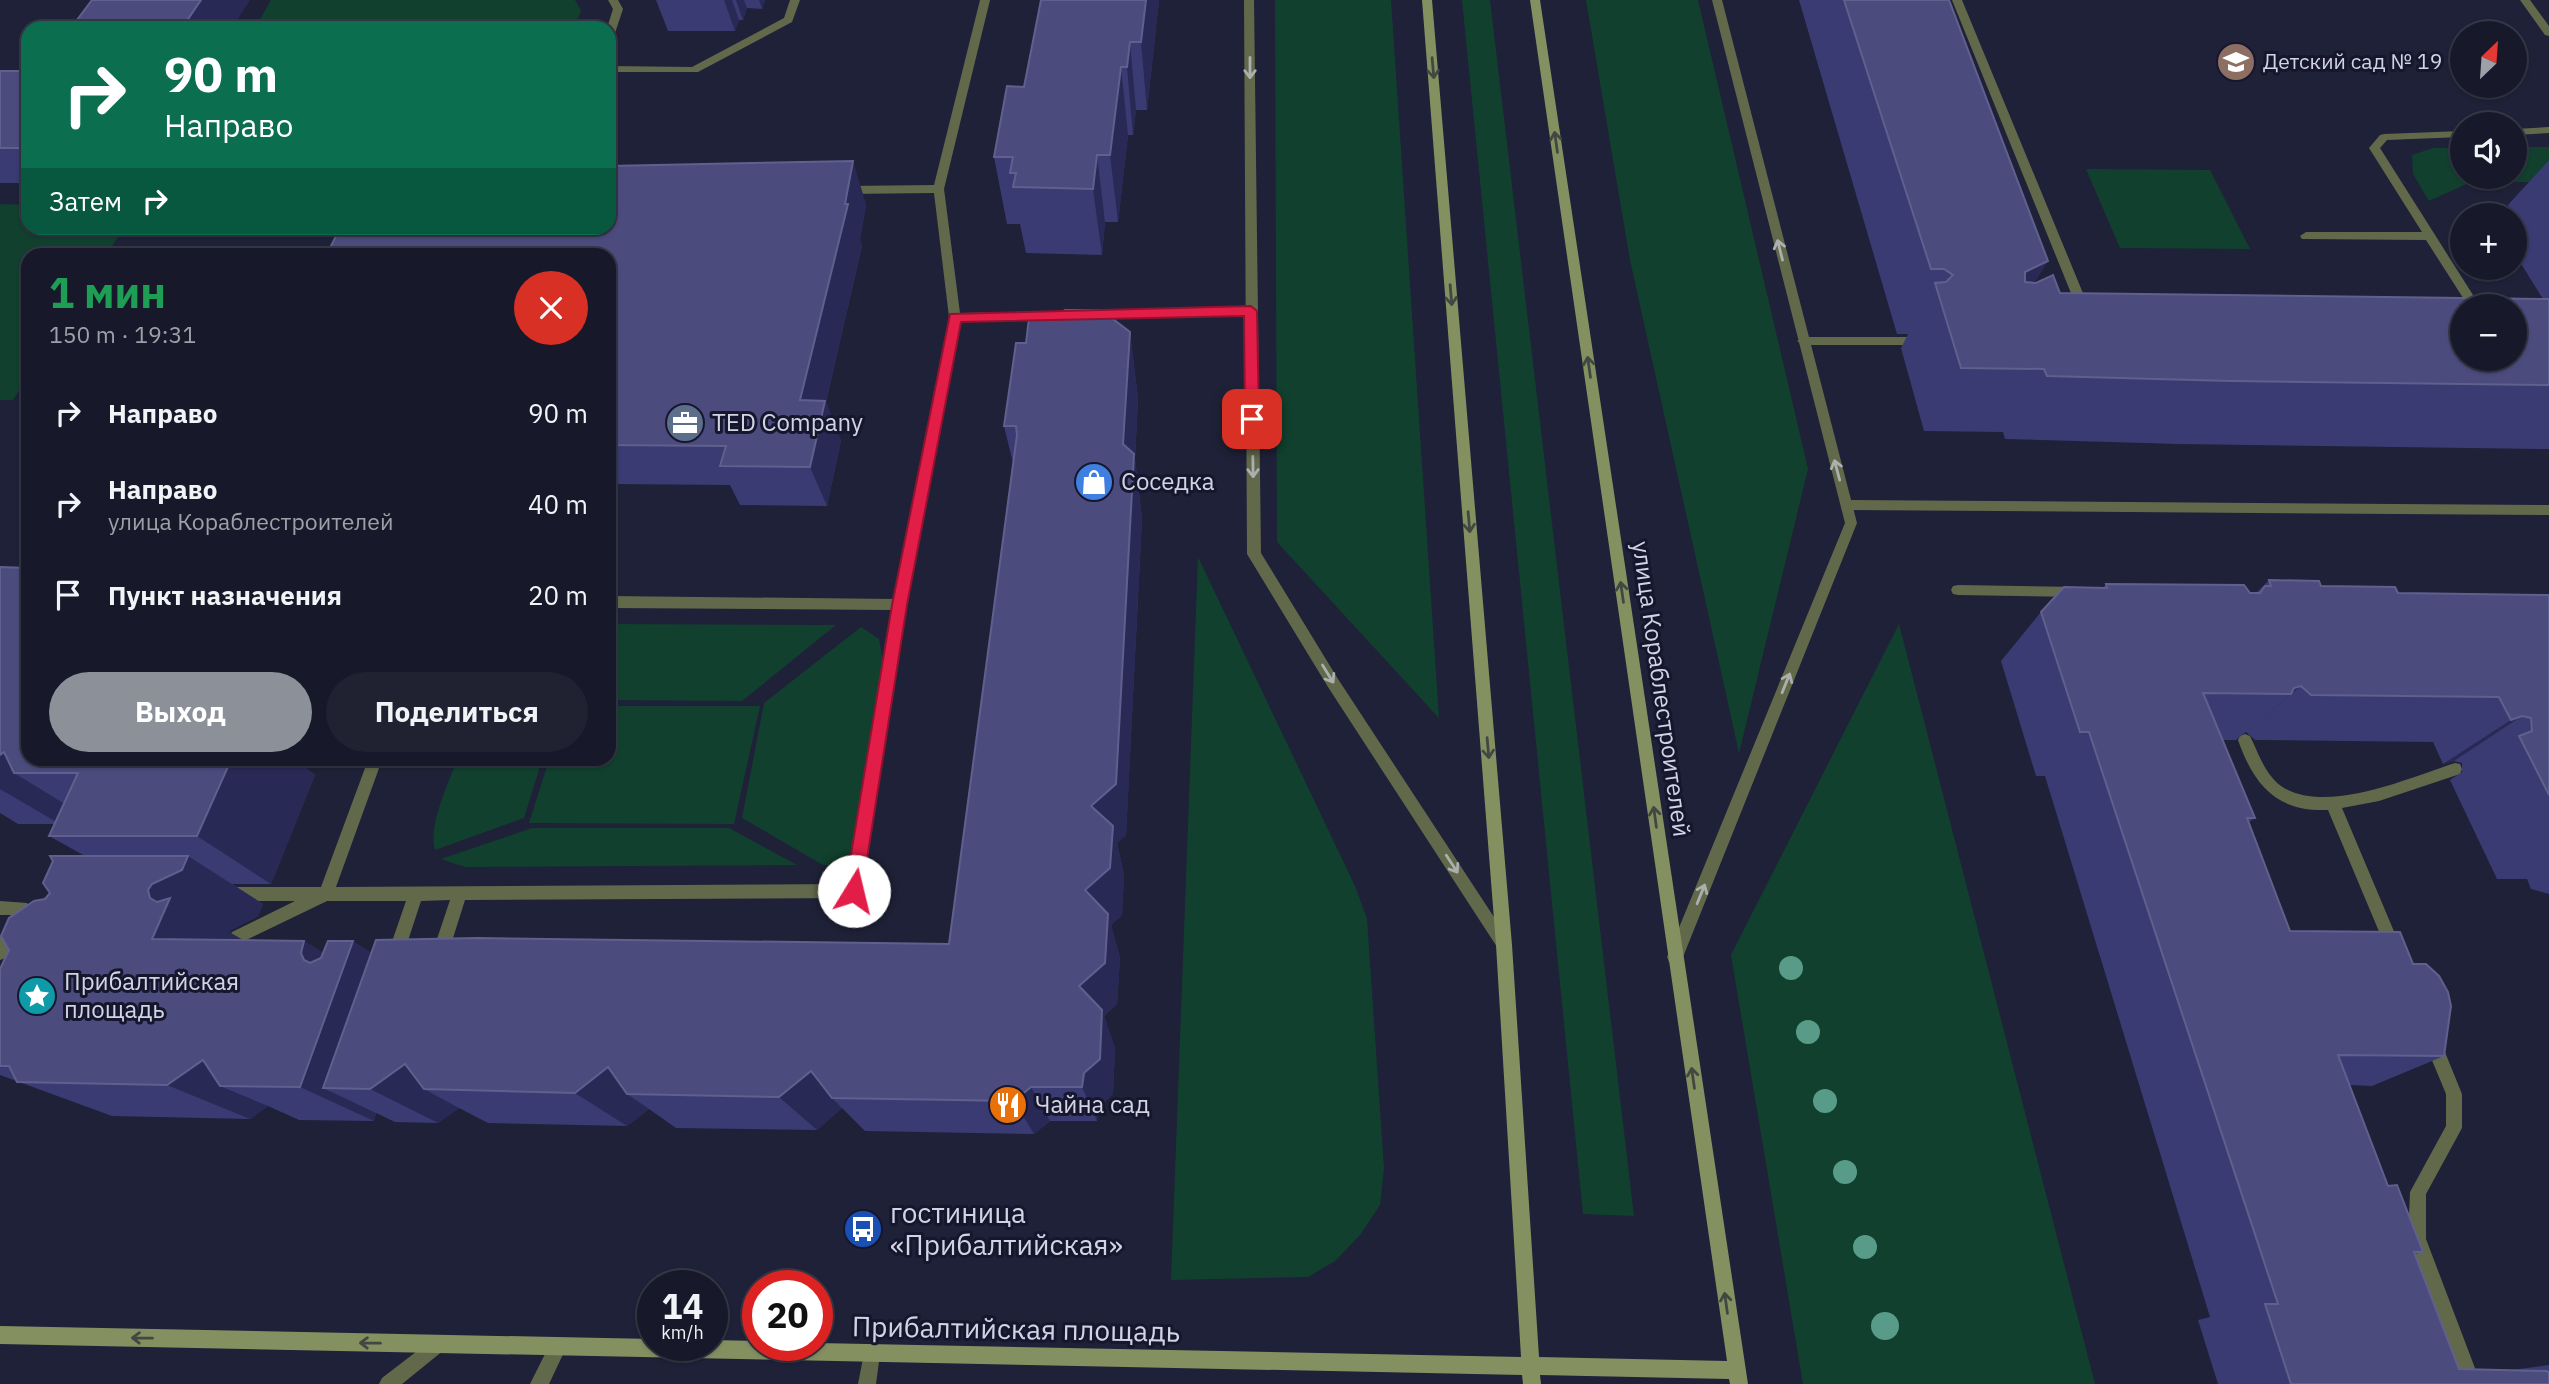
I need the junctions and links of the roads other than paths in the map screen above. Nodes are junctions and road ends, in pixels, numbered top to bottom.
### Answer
1 (613, 0) edge
2 (794, 0) edge
3 (985, 0) edge
4 (1249, 0) edge
5 (1427, 0) edge
6 (1535, 0) edge
7 (1717, 0) edge
8 (1957, 0) edge
9 (2525, 0) edge
10 (614, 21) edge
11 (2549, 33) edge
12 (616, 69) edge
13 (2549, 130) edge
14 (2527, 131) edge
15 (2450, 134) edge
16 (939, 188) junction
17 (829, 190) edge
18 (2306, 236) dead end
19 (2428, 236) junction
20 (2466, 294) edge
21 (2079, 300) edge
22 (1251, 311) junction
23 (955, 317) junction
24 (1803, 341) junction
25 (1910, 341) dead end
26 (1847, 505) junction
27 (2549, 510) edge
28 (1958, 590) dead end
29 (2095, 592) edge
30 (616, 602) edge
31 (900, 605) junction
32 (2245, 740) edge
33 (372, 766) edge
34 (2455, 769) dead end
35 (2333, 803) junction
36 (460, 893) junction
37 (213, 894) dead end
38 (326, 894) junction
39 (416, 894) junction
40 (0, 908) edge
41 (237, 937) edge
42 (1504, 945) junction
43 (0, 953) edge
44 (1675, 957) junction
45 (2400, 963) edge
46 (391, 967) edge
47 (432, 976) edge
48 (2424, 1023) edge
49 (0, 1335) edge
50 (438, 1344) junction
51 (557, 1348) junction
52 (872, 1354) junction
53 (1532, 1376) edge
54 (1737, 1377) edge
55 (2472, 1383) edge
56 (388, 1384) edge
57 (405, 1384) edge
58 (539, 1384) edge
59 (867, 1384) edge

1 - 10 street
2 - 12 street
3 - 16 street
4 -> 22 street
5 -> 42 main road
44 -> 6 main road, улица Кораблестроителей
24 -> 7 street
8 - 21 street
9 - 11 street
13 - 14 street
15 - 19 street
16 - 17 street
16 - 23 street
18 - 19 street
19 - 20 street
22 - 23 street
22 -> 42 street
23 - 31 street
24 - 25 street
26 -> 24 street
26 - 27 street
44 -> 26 street
28 - 29 street
30 - 31 street
31 - 36 street
32 - 35 street
33 - 38 street
34 - 35 street
35 - 45 street
36 - 39 street
36 - 47 street
37 - 38 street
38 - 39 street
38 - 41 street
39 - 46 street
40 - 43 street
42 - 53 main road
54 -> 44 main road, улица Кораблестроителей
48 - 55 street
50 -> 49 main road, Прибалтийская площадь
50 - 51 main road, Прибалтийская площадь
50 - 56 street
50 - 57 street
51 - 52 main road, Прибалтийская площадь
51 - 58 street
52 - 53 main road, Прибалтийская площадь
52 - 59 street
53 - 54 main road, Прибалтийская площадь

